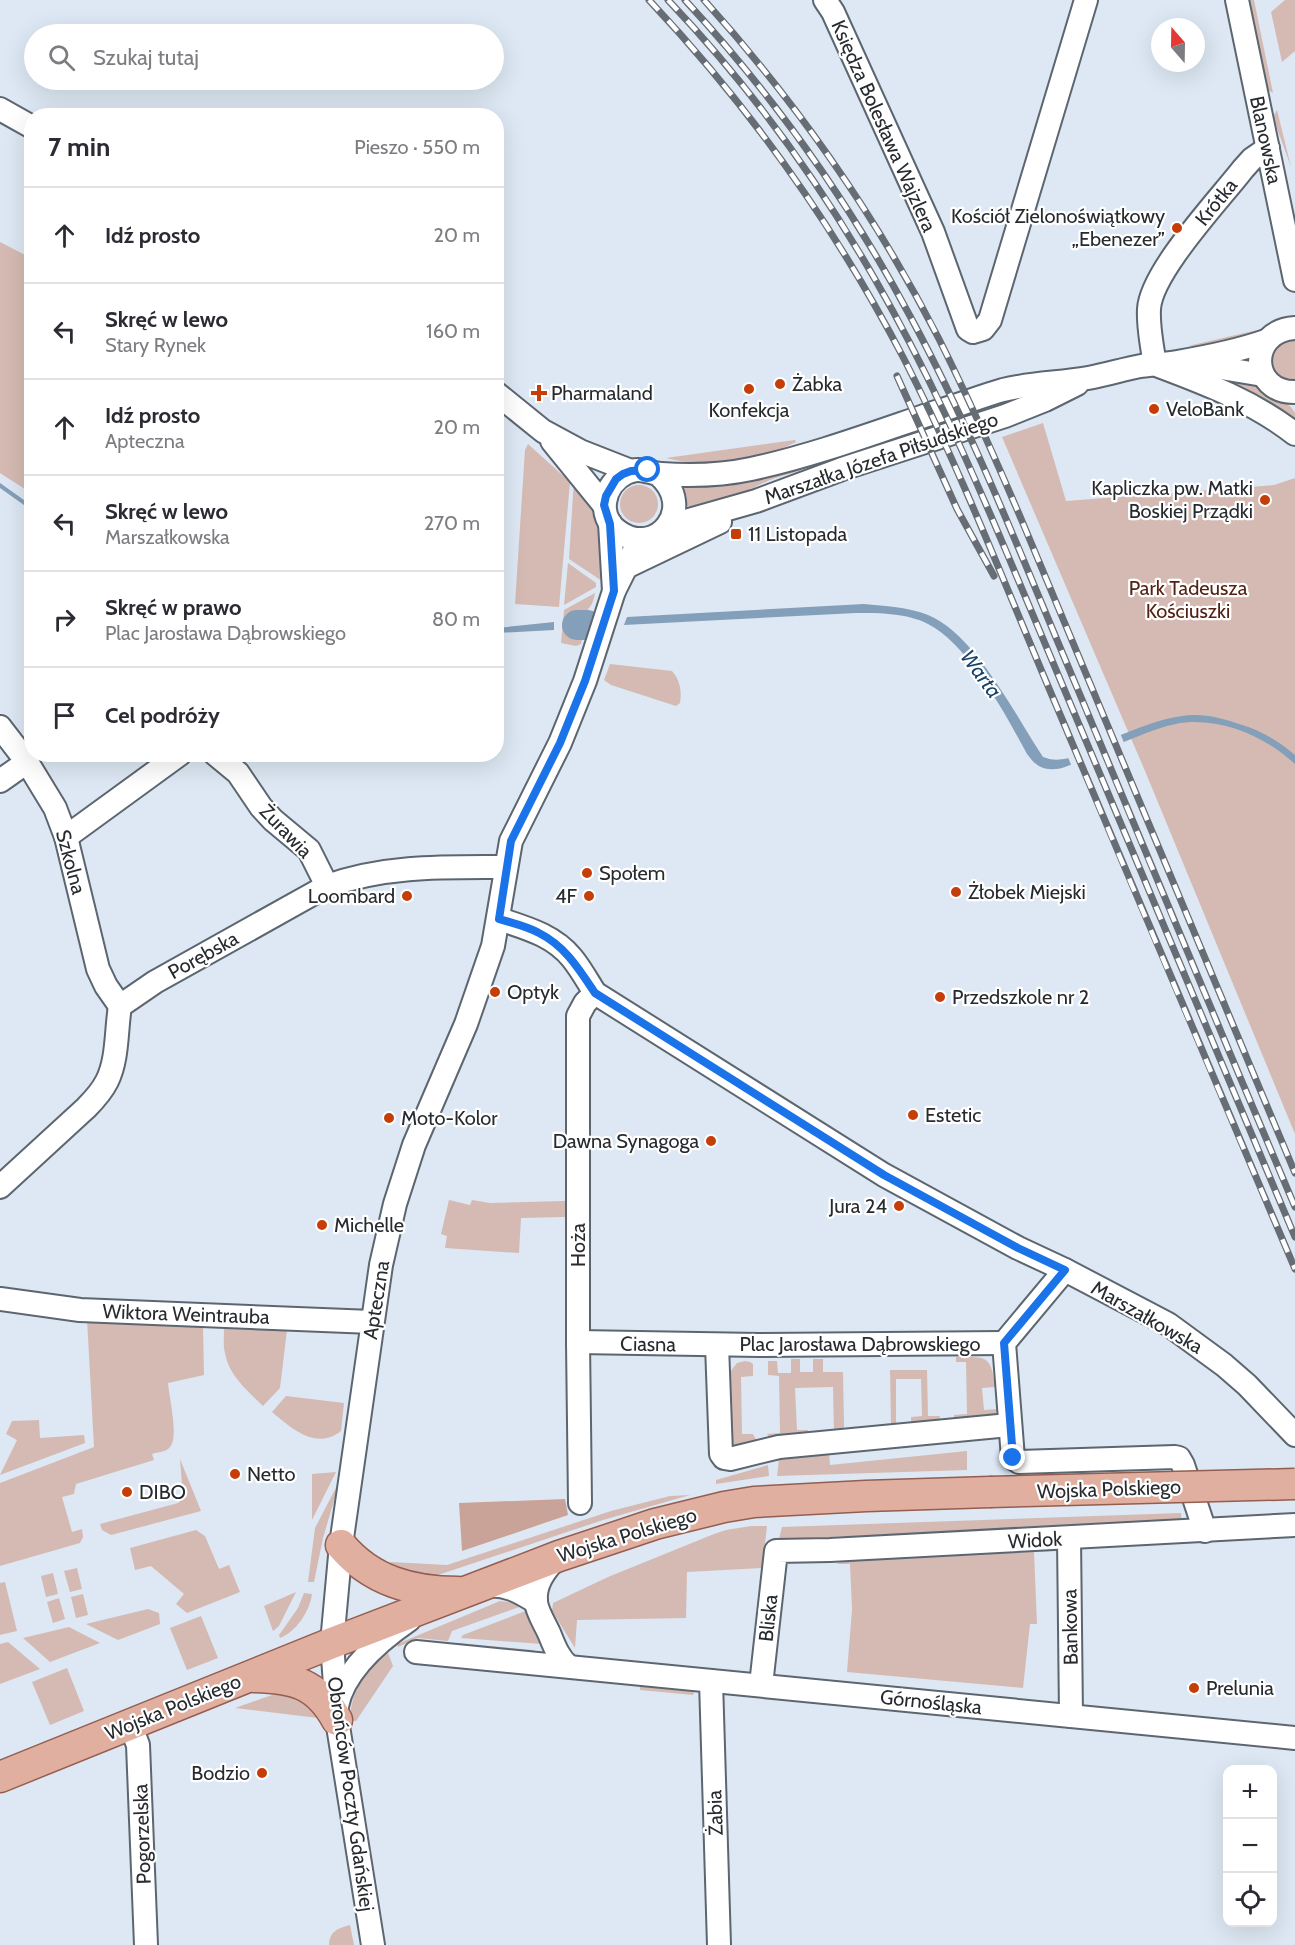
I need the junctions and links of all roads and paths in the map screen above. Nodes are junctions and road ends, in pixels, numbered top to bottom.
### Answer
1 (1086, 0) edge
2 (1237, 0) edge
3 (833, 4) edge
4 (0, 109) edge
5 (24, 122) edge
6 (1268, 148) junction
7 (1295, 280) edge
8 (1295, 328) edge
9 (1266, 342) junction
10 (1178, 362) junction
11 (1155, 364) junction
12 (1263, 375) junction
13 (1088, 378) junction
14 (1293, 395) edge
15 (504, 399) edge
16 (543, 431) junction
17 (1295, 434) edge
18 (819, 451) junction
19 (631, 471) junction
20 (658, 474) junction
21 (826, 475) junction
22 (756, 501) junction
23 (607, 514) junction
24 (668, 525) junction
25 (640, 539) junction
26 (626, 567) junction
27 (612, 598) junction
28 (0, 727) edge
29 (24, 758) edge
30 (27, 762) joint
31 (169, 762) edge
32 (225, 762) edge
33 (0, 781) edge
34 (66, 837) junction
35 (506, 867) junction
36 (327, 886) junction
37 (499, 919) junction
38 (595, 993) junction
39 (120, 1006) junction
40 (0, 1187) edge
41 (1065, 1270) junction
42 (0, 1299) edge
43 (372, 1322) junction
44 (578, 1342) junction
45 (1004, 1343) junction
46 (717, 1345) junction
47 (1010, 1425) junction
48 (1295, 1435) edge
49 (1295, 1484) edge
50 (580, 1503) dead end
51 (1295, 1525) edge
52 (1205, 1531) junction
53 (1069, 1538) junction
54 (341, 1545) junction
55 (776, 1551) joint
56 (559, 1556) junction
57 (474, 1589) junction
58 (536, 1602) junction
59 (425, 1608) junction
60 (332, 1643) junction
61 (416, 1652) dead end
62 (568, 1666) junction
63 (245, 1678) junction
64 (711, 1681) junction
65 (761, 1685) junction
66 (336, 1715) junction
67 (1071, 1716) junction
68 (130, 1724) junction
69 (1295, 1738) edge
70 (0, 1777) edge
71 (146, 1945) edge
72 (373, 1945) edge
73 (719, 1945) edge

1 - 3 street, Księdza Bolesława Wajzlera
2 - 6 street, Blanowska
4 - 5 street
6 - 7 street, Blanowska
6 - 11 street, Krótka
8 - 9 street, Marszałka Józefa Piłsudskiego
9 - 10 street, Marszałka Józefa Piłsudskiego
9 - 12 street
10 - 11 street, Marszałka Józefa Piłsudskiego
10 - 12 street, Marszałka Józefa Piłsudskiego
11 - 13 street, Marszałka Józefa Piłsudskiego
11 - 17 street
12 - 14 street
13 - 18 street, Marszałka Józefa Piłsudskiego
13 - 21 street, Marszałka Józefa Piłsudskiego
15 - 16 street
16 - 19 street
16 - 23 street
18 - 20 street, Marszałka Józefa Piłsudskiego
18 - 21 street
19 - 20 street
19 - 23 street
20 - 24 street
21 - 22 street, Marszałka Józefa Piłsudskiego
22 - 24 street, Marszałka Józefa Piłsudskiego
22 - 26 street
23 - 25 street
23 - 27 street
24 - 25 street
25 - 26 street
26 - 27 street
27 - 35 street, Apteczna
28 - 29 street, Szkolna
30 - 33 street
30 - 34 street, Szkolna
31 - 34 street
32 - 36 street, Żurawia
34 - 39 street, Szkolna
35 - 36 street, Porębska
35 - 37 street, Apteczna
36 - 39 street, Porębska
37 - 38 street, Marszałkowska
37 - 43 street, Apteczna
38 - 41 street, Marszałkowska
38 - 44 street, Hoża
39 - 40 street
41 - 45 street, Plac Jarosława Dąbrowskiego
41 - 48 street, Marszałkowska
42 - 43 street, Wiktora Weintrauba
43 - 54 street, Apteczna
44 - 46 street, Ciasna
44 - 50 street, Hoża
45 - 46 street, Plac Jarosława Dąbrowskiego
45 - 47 street, Plac Jarosława Dąbrowskiego
46 - 47 street, Plac Jarosława Dąbrowskiego
47 - 52 street, Plac Jarosława Dąbrowskiego
49 - 56 main road, Wojska Polskiego, bridge
51 - 52 street, Widok
52 - 53 street, Widok
53 - 55 street, Widok
53 - 67 street, Bankowa
54 - 57 main road
54 - 60 street, Apteczna
55 - 65 street, Bliska
56 - 57 main road, Wojska Polskiego
56 - 58 street
57 - 58 street
57 - 59 main road, Wojska Polskiego
58 - 62 street
59 - 60 main road, Wojska Polskiego
59 - 66 street
60 - 63 main road, Wojska Polskiego
60 - 66 street, Obrońców Poczty Gdańskiej
61 - 62 street, Górnośląska
62 - 64 street, Górnośląska
63 - 66 main road
63 - 68 main road, Wojska Polskiego
64 - 65 street, Górnośląska
64 - 73 street, Żabia
65 - 67 street, Górnośląska
66 - 72 street, Obrońców Poczty Gdańskiej
67 - 69 street, Górnośląska
68 - 70 main road, Wojska Polskiego
68 - 71 street, Pogorzelska

